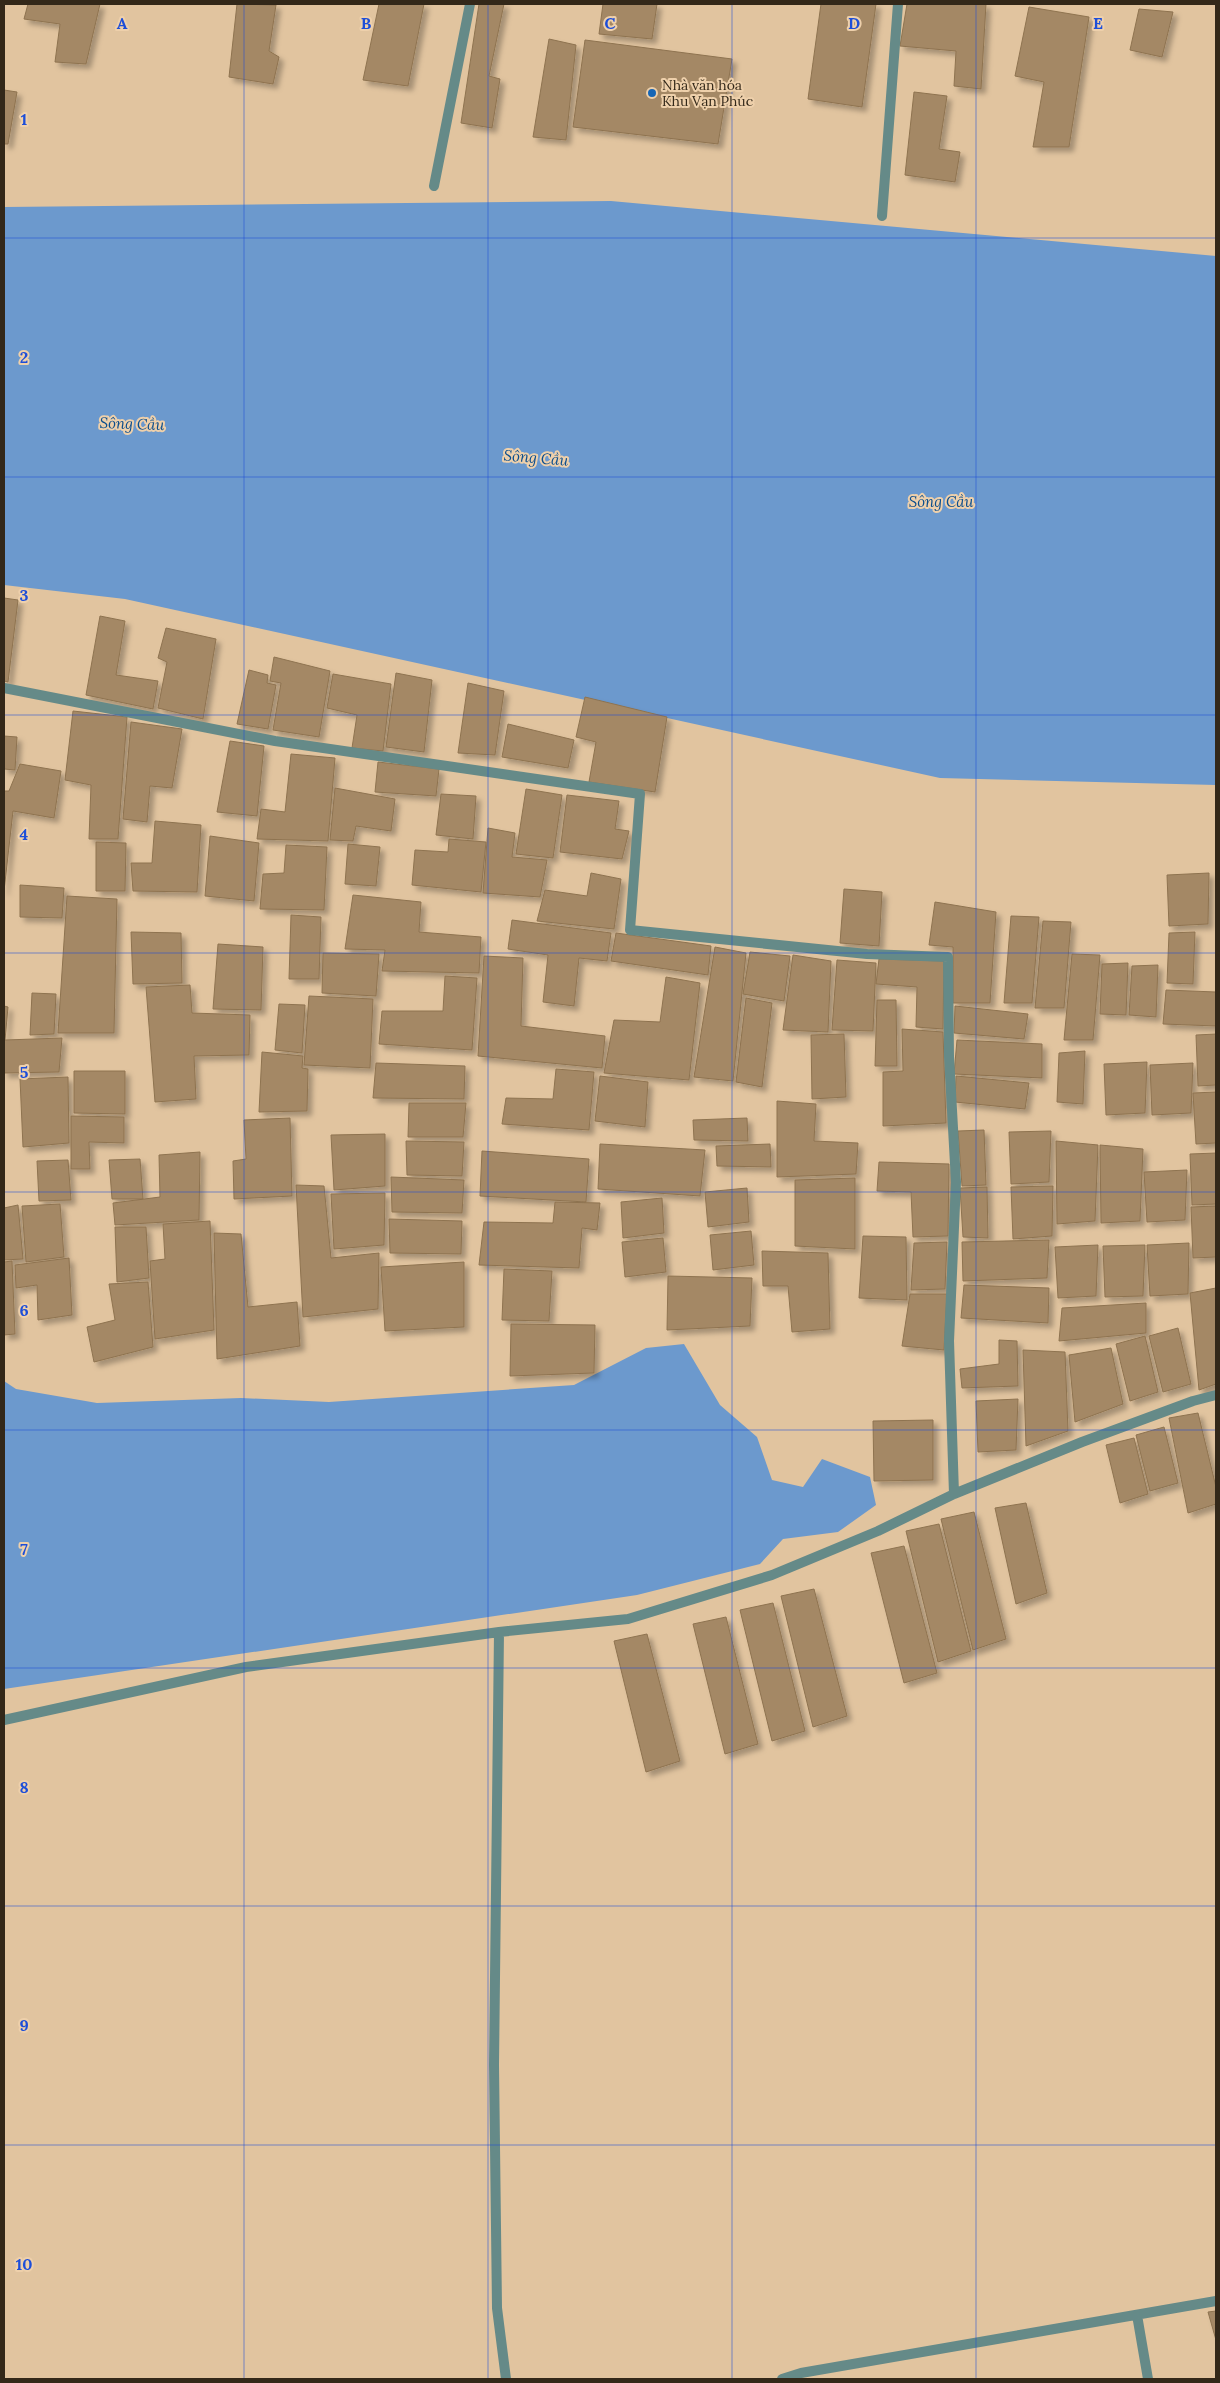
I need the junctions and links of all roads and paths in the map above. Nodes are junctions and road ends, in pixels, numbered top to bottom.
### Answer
1 (470, 4) edge
2 (898, 4) edge
3 (434, 186) dead end
4 (882, 216) dead end
5 (4, 688) edge
6 (1216, 1395) edge
7 (954, 1494) junction
8 (499, 1632) junction
9 (4, 1720) edge
10 (1216, 2300) edge
11 (1137, 2315) junction
12 (506, 2379) edge
13 (782, 2379) edge
14 (1148, 2379) edge

1 - 3 street
2 - 4 street
5 - 7 street
6 - 7 street
7 - 8 street
8 - 9 street
8 - 12 street
10 - 11 street
11 - 13 street
11 - 14 street

